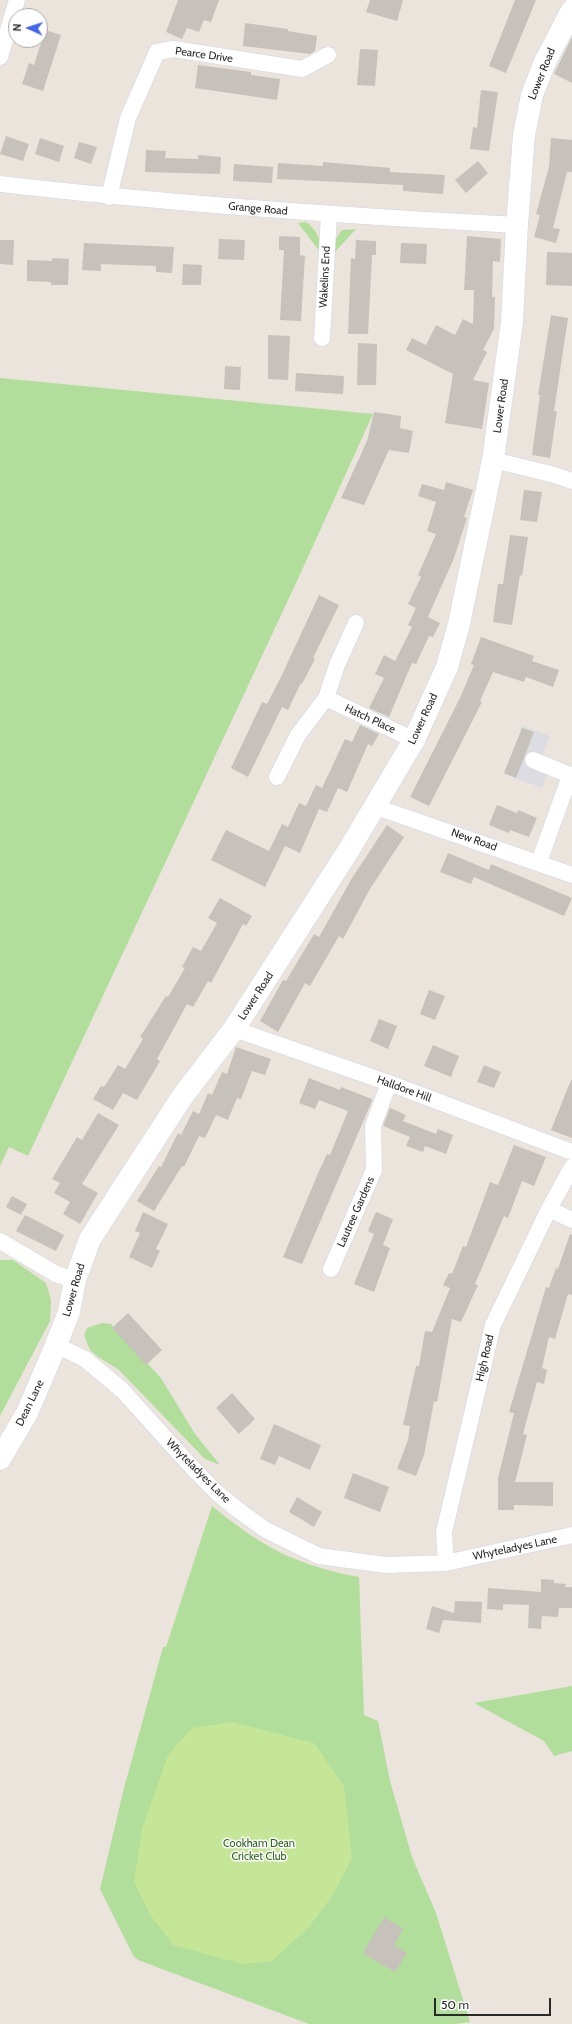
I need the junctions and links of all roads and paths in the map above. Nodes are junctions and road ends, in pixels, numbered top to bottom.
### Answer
1 (17, 0) edge
2 (572, 10) edge
3 (328, 55) dead end
4 (0, 57) edge
5 (0, 184) edge
6 (109, 197) junction
7 (329, 215) junction
8 (517, 225) junction
9 (322, 338) dead end
10 (493, 460) junction
11 (572, 481) edge
12 (356, 623) dead end
13 (326, 698) junction
14 (414, 740) junction
15 (533, 760) dead end
16 (571, 776) edge
17 (277, 777) dead end
18 (376, 807) junction
19 (539, 862) junction
20 (572, 875) edge
21 (234, 1029) junction
22 (389, 1083) junction
23 (572, 1152) edge
24 (572, 1167) edge
25 (549, 1209) junction
26 (572, 1220) edge
27 (0, 1241) edge
28 (331, 1269) dead end
29 (75, 1280) junction
30 (56, 1346) junction
31 (0, 1459) edge
32 (572, 1535) edge
33 (446, 1563) junction

1 - 4 street
2 - 8 street, Lower Road
3 - 6 street, Pearce Drive
5 - 6 street, Grange Road
6 - 7 street, Grange Road
7 - 8 street, Grange Road
7 - 9 street, Wakelins End
8 - 10 street, Lower Road
10 - 11 street
10 - 14 street, Lower Road
12 - 13 street
13 - 14 street, Hatch Place
13 - 17 street
14 - 18 street, Lower Road
15 - 16 street
16 - 19 street
18 - 19 street, New Road
18 - 21 street, Lower Road
19 - 20 street, New Road
21 - 22 street, Halldore Hill
21 - 29 street, Lower Road
22 - 23 street, Halldore Hill
22 - 28 street, Lautree Gardens
24 - 25 street, High Road
25 - 26 street
25 - 33 street, High Road
27 - 29 street
29 - 30 street, Lower Road
30 - 31 street, Dean Lane
30 - 33 street, Whyteladyes Lane
32 - 33 street, Whyteladyes Lane

